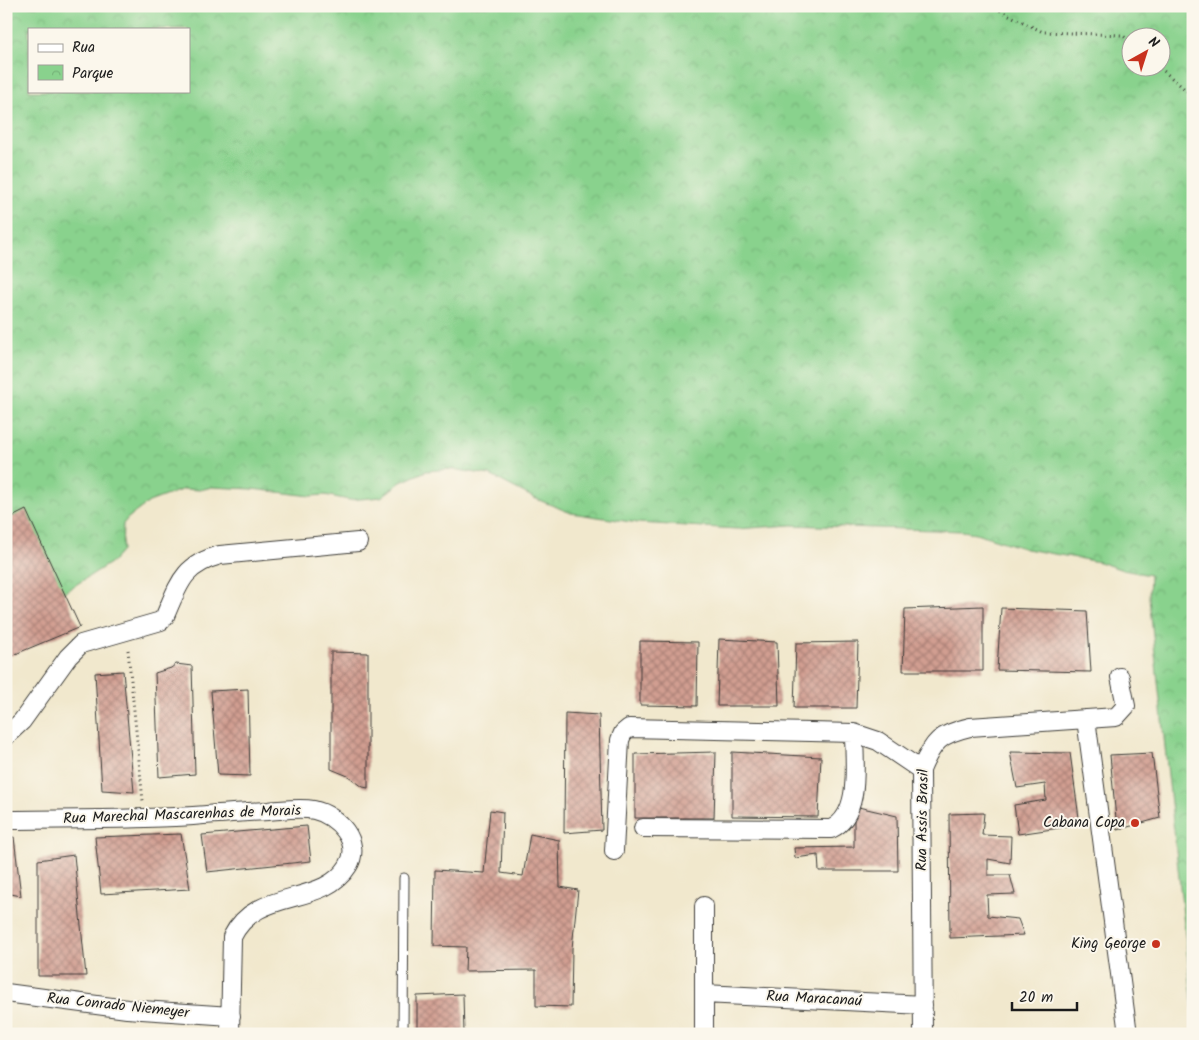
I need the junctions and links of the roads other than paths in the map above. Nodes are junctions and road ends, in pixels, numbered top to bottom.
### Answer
1 (358, 542) dead end
2 (1120, 678) dead end
3 (1086, 719) junction
4 (854, 732) junction
5 (6, 736) edge
6 (921, 770) junction
7 (6, 820) edge
8 (643, 828) dead end
9 (614, 851) dead end
10 (404, 878) dead end
11 (704, 906) dead end
12 (6, 993) edge
13 (704, 994) junction
14 (923, 1005) junction
15 (231, 1016) junction
16 (230, 1034) edge
17 (403, 1034) edge
18 (704, 1034) edge
19 (923, 1034) edge
20 (1128, 1034) edge

1 - 5 street
2 - 3 street, Rua Assis Brasil
3 - 6 street, Rua Assis Brasil
3 - 20 street
4 - 6 street
4 - 8 street
4 - 9 street
6 - 14 street, Rua Assis Brasil
7 - 15 street, Rua Marechal Mascarenhas de Morais
10 - 17 lane
11 - 13 street
12 - 15 street, Rua Conrado Niemeyer
13 - 14 street, Rua Maracanaú
13 - 18 street
14 - 19 street, Rua Assis Brasil
15 - 16 street, Rua Marechal Mascarenhas de Morais

